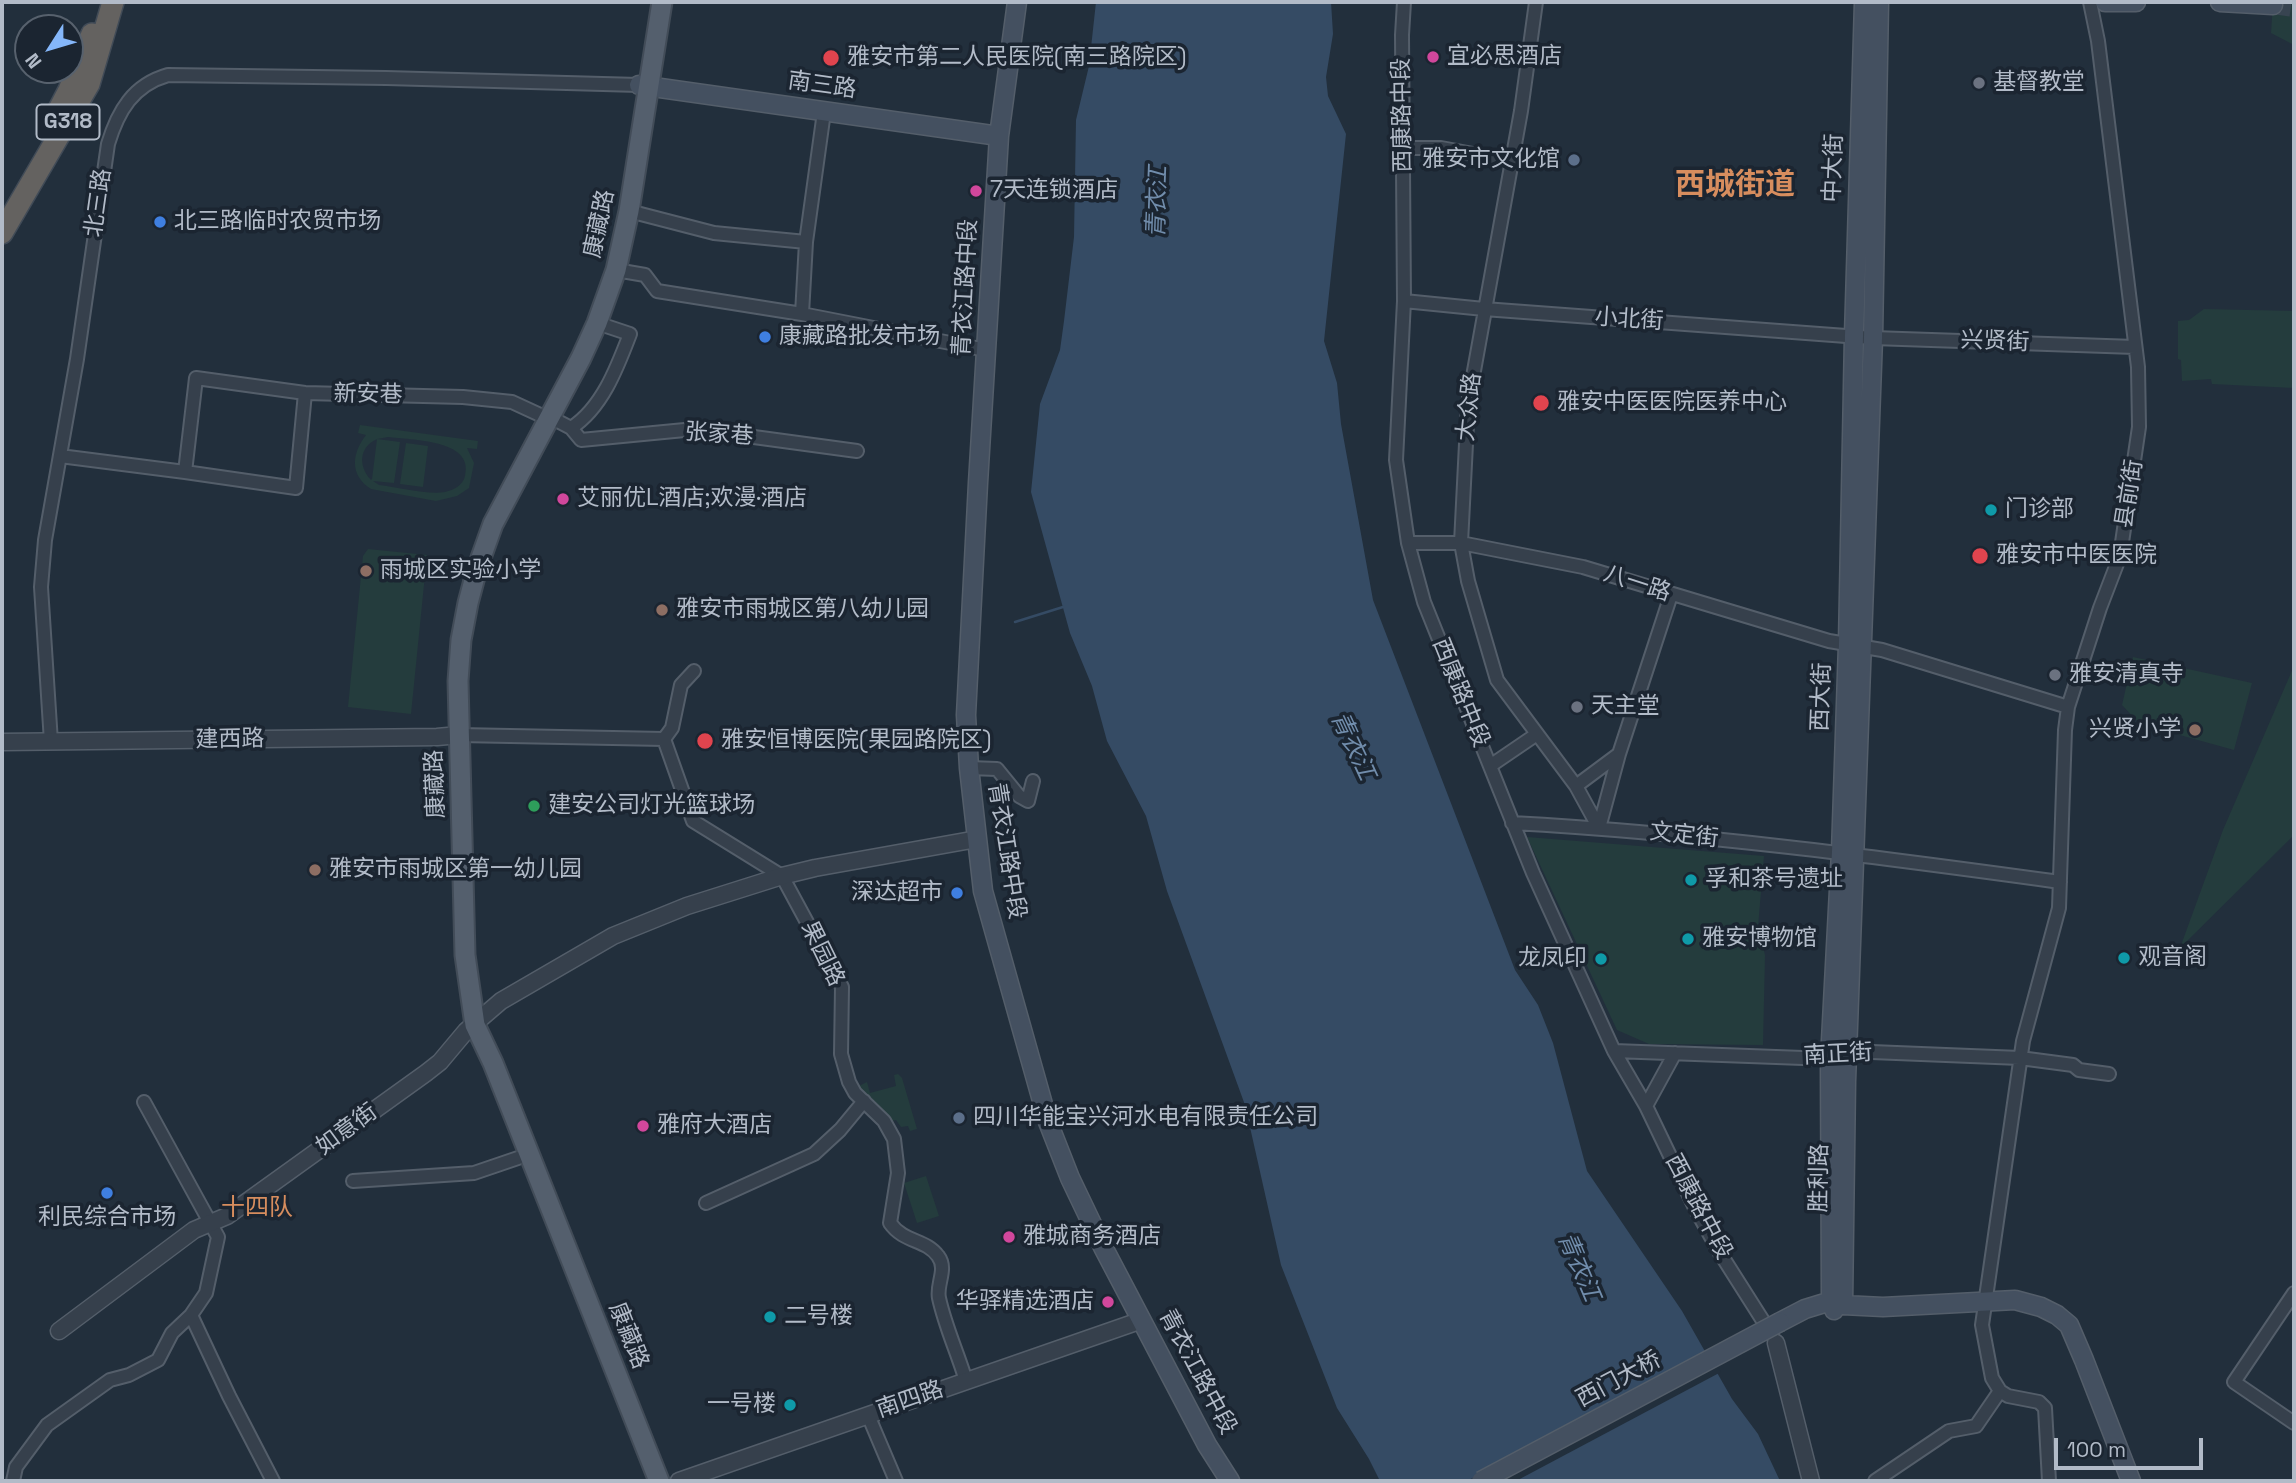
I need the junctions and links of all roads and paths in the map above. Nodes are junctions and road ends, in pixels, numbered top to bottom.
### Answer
1 (102, 2) edge
2 (113, 2) edge
3 (124, 2) edge
4 (652, 2) edge
5 (662, 2) edge
6 (1017, 2) edge
7 (1404, 2) edge
8 (1536, 2) edge
9 (1864, 2) edge
10 (1879, 2) edge
11 (2090, 2) edge
12 (2105, 2) edge
13 (2136, 2) edge
14 (2220, 2) edge
15 (2273, 5) dead end
16 (89, 84) junction
17 (644, 85) junction
18 (824, 111) junction
19 (999, 135) junction
20 (1404, 149) junction
21 (1511, 162) junction
22 (2, 208) edge
23 (629, 211) junction
24 (2, 233) edge
25 (806, 242) junction
26 (616, 270) junction
27 (1404, 301) junction
28 (1484, 309) junction
29 (802, 314) junction
30 (597, 323) junction
31 (1854, 336) junction
32 (1872, 338) junction
33 (2135, 347) junction
34 (986, 350) junction
35 (305, 394) junction
36 (543, 415) junction
37 (571, 428) junction
38 (857, 451) dead end
39 (60, 456) junction
40 (185, 472) junction
41 (1408, 543) junction
42 (1461, 543) junction
43 (1671, 595) junction
44 (1856, 645) junction
45 (694, 671) dead end
46 (2068, 707) junction
47 (1537, 734) junction
48 (454, 736) junction
49 (664, 739) junction
50 (51, 742) junction
51 (2, 743) edge
52 (1619, 754) junction
53 (1490, 766) junction
54 (969, 768) junction
55 (1033, 781) dead end
56 (1576, 786) junction
57 (1512, 823) junction
58 (1599, 828) junction
59 (977, 839) junction
60 (1848, 853) junction
61 (782, 876) junction
62 (2060, 882) junction
63 (471, 1028) junction
64 (1614, 1051) junction
65 (1847, 1051) junction
66 (1675, 1053) junction
67 (2020, 1058) junction
68 (1830, 1059) junction
69 (2109, 1074) dead end
70 (864, 1101) junction
71 (144, 1102) dead end
72 (1646, 1106) junction
73 (518, 1158) junction
74 (354, 1181) dead end
75 (706, 1203) dead end
76 (210, 1223) junction
77 (1983, 1301) junction
78 (2292, 1302) edge
79 (1836, 1306) junction
80 (191, 1315) junction
81 (1142, 1320) junction
82 (1776, 1330) junction
83 (59, 1331) dead end
84 (967, 1381) junction
85 (2000, 1391) junction
86 (868, 1415) junction
87 (2294, 1423) edge
88 (13, 1481) edge
89 (273, 1481) edge
90 (648, 1481) edge
91 (659, 1481) edge
92 (679, 1481) edge
93 (896, 1481) edge
94 (1230, 1481) edge
95 (1481, 1481) edge
96 (1501, 1481) edge
97 (1811, 1481) edge
98 (1875, 1481) edge
99 (2049, 1481) edge
100 (2130, 1481) edge

1 - 22 highway, G318
2 - 16 highway, G318
3 - 16 main road
4 - 17 main road
5 - 17 main road
6 - 19 main road, 青衣江路中段
7 - 20 street, 西康路中段
8 - 21 street, 大众路
9 - 31 main road, 中大街
10 - 32 main road, 西大街
11 - 33 street, 县前街
12 - 13 main road
14 - 15 main road
16 - 24 highway, G318
17 - 18 main road, 南三路
17 - 23 main road, 康藏路
17 - 36 main road, 康藏路
17 - 39 street, 北三路
18 - 19 main road, 南三路
18 - 25 street
19 - 34 main road, 青衣江路中段
20 - 21 street
20 - 27 street, 西康路中段
21 - 28 street, 大众路
23 - 25 street
23 - 26 main road, 康藏路
25 - 29 street
26 - 29 street
26 - 30 main road, 康藏路
27 - 28 street, 小北街
27 - 41 street, 西康路中段
28 - 31 street, 小北街
28 - 42 street, 大众路
29 - 34 street
30 - 36 main road, 康藏路
30 - 37 street
31 - 32 street, 兴贤街
31 - 44 main road, 西大街
32 - 33 street, 兴贤街
32 - 44 main road, 西大街
33 - 46 street, 县前街
34 - 54 main road, 青衣江路中段
35 - 36 street, 新安巷
35 - 40 street, 新安巷
35 - 40 street
36 - 37 street, 张家巷
36 - 48 main road, 康藏路
37 - 38 street, 张家巷
39 - 40 street
39 - 50 street, 北三路
41 - 42 street, 八一路
41 - 53 street, 西康路中段
42 - 43 street, 八一路
42 - 47 street, 大众路
43 - 44 street, 八一路
43 - 52 street
44 - 46 street, 八一路
44 - 60 main road, 西大街
45 - 49 street
46 - 62 street, 县前街
47 - 53 street
47 - 56 street, 大众路
48 - 49 street
48 - 50 street, 建西路
48 - 63 main road, 康藏路
49 - 61 street, 果园路
50 - 51 street, 建西路
52 - 56 street
52 - 58 street
53 - 57 street, 西康路中段
54 - 55 street
54 - 59 main road, 青衣江路中段
56 - 58 street, 大众路
57 - 58 street, 文定街
57 - 64 street, 西康路中段
58 - 60 street, 文定街
59 - 61 street, 如意街
59 - 81 main road, 青衣江路中段
60 - 62 street, 文定街
60 - 65 main road, 西大街
60 - 68 main road, 西大街
61 - 63 street, 如意街
61 - 70 street, 果园路
62 - 67 street, 县前街
63 - 73 main road, 康藏路
63 - 76 street, 如意街
63 - 91 main road, 康藏路
64 - 66 street, 南正街
64 - 72 street, 西康路中段
65 - 67 street, 南正街
65 - 68 street, 南正街
65 - 79 main road, 胜利路
66 - 68 street, 南正街
66 - 72 street
67 - 69 street, 南正街
67 - 77 street, 县前街
68 - 79 main road, 胜利路
70 - 75 street
70 - 84 street, 果园路
71 - 76 street
72 - 82 street, 西康路中段
73 - 74 street
73 - 90 main road, 康藏路
76 - 80 street
76 - 83 street, 如意街
77 - 79 main road
77 - 85 street, 县前街
77 - 100 main road
78 - 87 street
79 - 82 main road
80 - 88 street
80 - 89 street
81 - 84 street, 南四路
81 - 94 main road, 青衣江路中段
82 - 95 main road, 西门大桥, bridge
82 - 96 main road, 西门大桥
82 - 97 street
84 - 86 street, 南四路
85 - 98 street
85 - 99 street
86 - 92 street, 南四路
86 - 93 street

